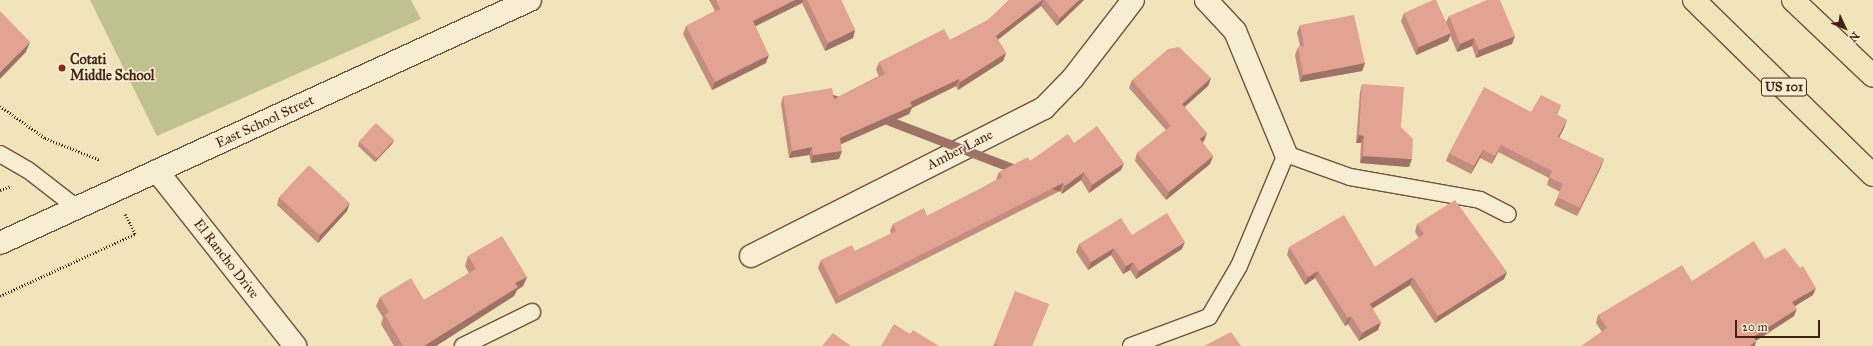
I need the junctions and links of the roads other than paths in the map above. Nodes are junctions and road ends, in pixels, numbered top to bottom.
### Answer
1 (530, 0) edge
2 (1133, 0) edge
3 (1206, 0) edge
4 (1694, 0) edge
5 (1793, 0) edge
6 (1873, 76) edge
7 (0, 154) edge
8 (1286, 154) junction
9 (157, 171) junction
10 (1873, 175) edge
11 (77, 208) junction
12 (1508, 214) dead end
13 (0, 243) edge
14 (751, 256) dead end
15 (532, 312) dead end
16 (295, 346) edge
17 (463, 346) edge
18 (1131, 346) edge

1 - 9 street, East School Street
2 - 14 street, Amber Lane
3 - 8 street
4 - 10 highway, US 101
5 - 6 highway
7 - 11 lane
8 - 12 lane
8 - 18 lane
9 - 11 street, East School Street
9 - 16 street, El Rancho Drive
11 - 13 street, East School Street
15 - 17 lane

